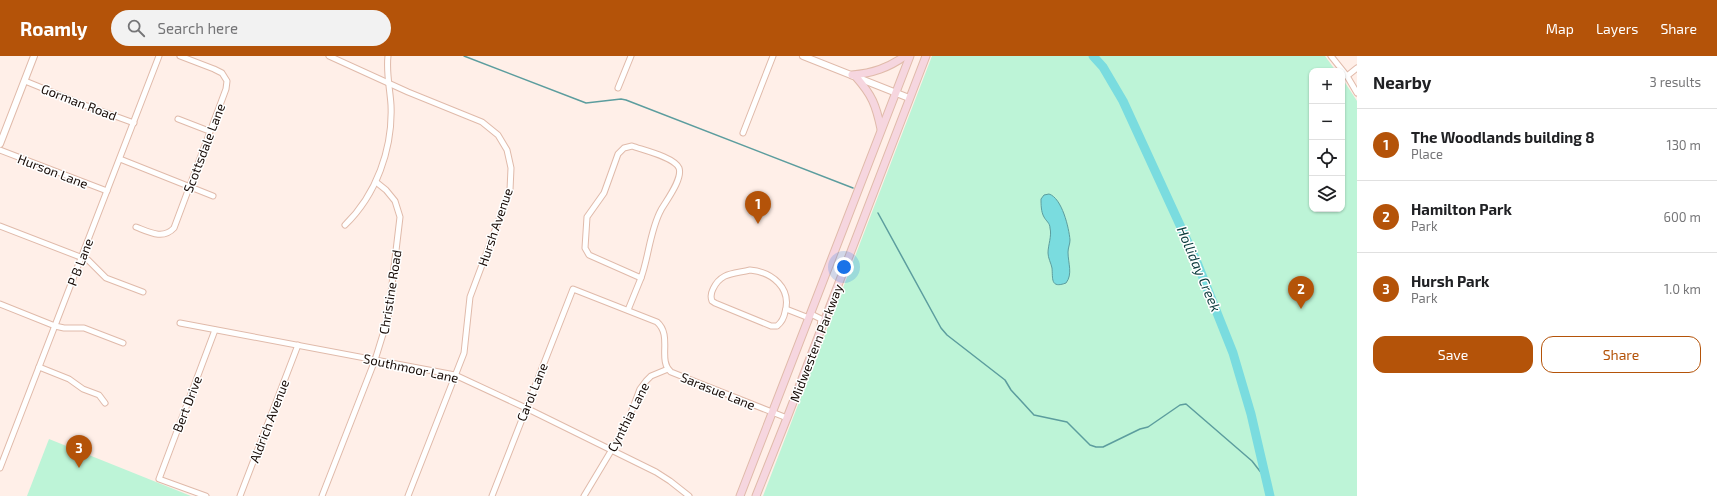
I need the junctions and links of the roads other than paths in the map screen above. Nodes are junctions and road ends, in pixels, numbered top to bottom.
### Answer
1 (34, 56) edge
2 (159, 56) edge
3 (180, 56) edge
4 (330, 56) edge
5 (388, 56) edge
6 (631, 56) edge
7 (774, 56) edge
8 (803, 56) edge
9 (905, 56) edge
10 (910, 56) edge
11 (926, 56) edge
12 (1331, 56) edge
13 (195, 58) edge
14 (1357, 68) edge
15 (853, 76) junction
16 (1347, 76) junction
17 (25, 81) junction
18 (388, 82) junction
19 (618, 88) dead end
20 (895, 92) junction
21 (1357, 92) edge
22 (909, 98) junction
23 (178, 119) dead end
24 (134, 123) junction
25 (881, 129) junction
26 (210, 131) junction
27 (743, 133) dead end
28 (0, 144) edge
29 (0, 150) edge
30 (120, 159) junction
31 (376, 182) junction
32 (189, 186) junction
33 (107, 191) junction
34 (213, 196) dead end
35 (345, 225) dead end
36 (0, 226) edge
37 (136, 227) dead end
38 (81, 257) junction
39 (641, 278) junction
40 (573, 289) joint
41 (143, 292) dead end
42 (0, 304) edge
43 (786, 309) junction
44 (628, 310) junction
45 (810, 316) junction
46 (180, 323) dead end
47 (55, 326) junction
48 (215, 330) junction
49 (123, 343) dead end
50 (298, 345) junction
51 (813, 351) junction
52 (376, 360) junction
53 (39, 367) junction
54 (668, 369) junction
55 (455, 376) junction
56 (105, 403) dead end
57 (526, 408) junction
58 (773, 412) junction
59 (787, 418) junction
60 (612, 450) junction
61 (0, 468) edge
62 (206, 496) edge
63 (240, 496) edge
64 (322, 496) edge
65 (408, 496) edge
66 (492, 496) edge
67 (584, 496) edge
68 (689, 496) edge
69 (740, 496) edge
70 (756, 496) edge

1 - 17 street
2 - 24 street, P B Lane
3 - 13 street, Scottsdale Lane
4 - 18 street, Hursh Avenue
5 - 18 street
6 - 19 street
7 - 27 street
8 - 15 street
9 - 15 main road
10 - 20 main road, Midwestern Parkway
11 - 22 main road, Midwestern Parkway
12 - 16 street
13 - 26 street, Scottsdale Lane
14 - 16 street
15 - 20 street
15 - 25 main road
16 - 21 street
17 - 24 street, Gorman Road
17 - 28 street
18 - 31 street
18 - 55 street, Hursh Avenue
20 - 22 street
20 - 25 main road, Midwestern Parkway
22 - 51 main road, Midwestern Parkway
23 - 26 street
24 - 30 street, P B Lane
25 - 45 main road, Midwestern Parkway
26 - 32 street, Scottsdale Lane
29 - 33 street, Hurson Lane
30 - 32 street
30 - 33 street, P B Lane
31 - 35 street
31 - 52 street, Christine Road
32 - 34 street
32 - 37 street, Scottsdale Lane
33 - 38 street, P B Lane
36 - 38 street
38 - 41 street
38 - 47 street, P B Lane
39 - 39 street
39 - 44 street
40 - 44 street, Sarasue Lane
40 - 57 street, Carol Lane
42 - 47 street
43 - 43 street
43 - 45 street
44 - 54 street, Sarasue Lane
45 - 51 street
45 - 58 main road, Midwestern Parkway
46 - 48 street, Southmoor Lane
47 - 49 street
47 - 53 street, P B Lane
48 - 50 street, Southmoor Lane
48 - 62 street, Bert Drive
50 - 52 street, Southmoor Lane
50 - 63 street, Aldrich Avenue
51 - 59 main road, Midwestern Parkway
52 - 55 street, Southmoor Lane
52 - 64 street, Christine Road
53 - 56 street
53 - 61 street, P B Lane
54 - 58 street, Sarasue Lane
54 - 60 street, Cynthia Lane
55 - 57 street, Southmoor Lane
55 - 65 street, Hursh Avenue
57 - 60 street, Southmoor Lane
57 - 66 street, Carol Lane
58 - 59 street, Sarasue Lane
58 - 69 main road, Midwestern Parkway
59 - 70 main road, Midwestern Parkway
60 - 67 street, Cynthia Lane
60 - 68 street, Southmoor Lane

